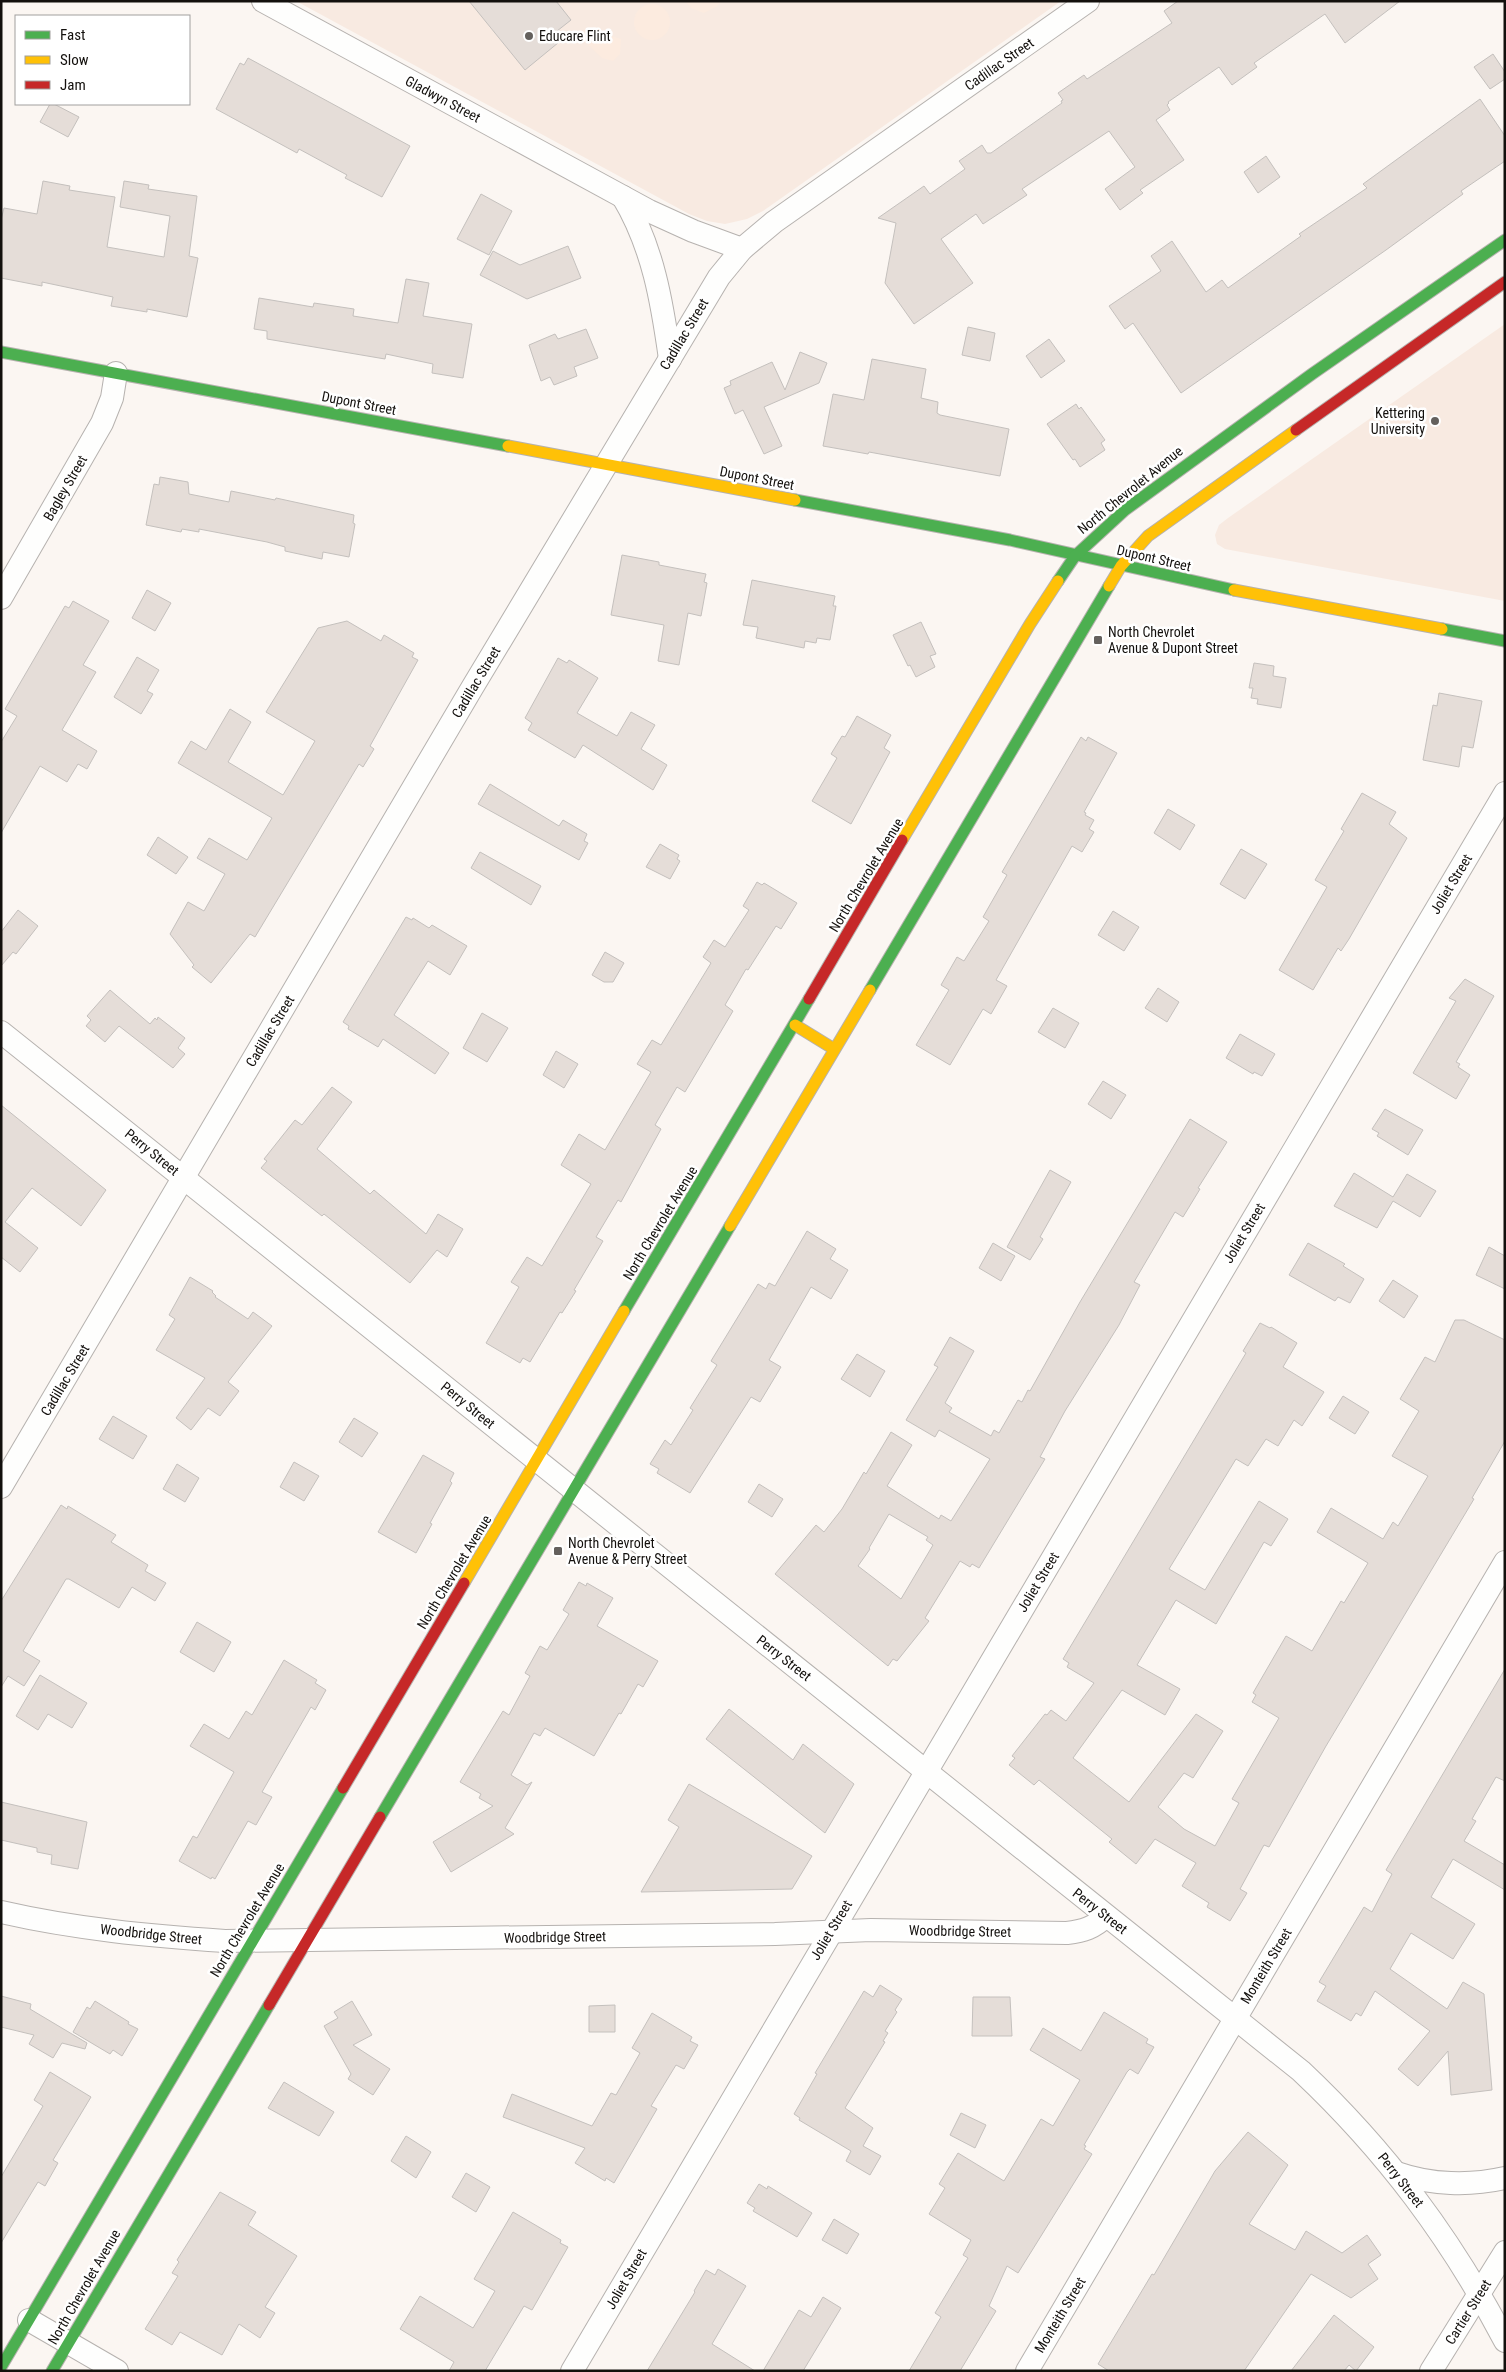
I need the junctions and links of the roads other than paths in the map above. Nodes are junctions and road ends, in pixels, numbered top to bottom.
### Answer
1 (263, 1) edge
2 (1088, 1) edge
3 (624, 197) junction
4 (1505, 240) edge
5 (742, 249) junction
6 (1505, 282) edge
7 (1, 352) edge
8 (670, 359) junction
9 (116, 373) junction
10 (606, 465) junction
11 (1075, 556) junction
12 (1121, 566) junction
13 (1, 598) edge
14 (1505, 641) edge
15 (1505, 793) edge
16 (795, 1025) junction
17 (1, 1032) edge
18 (834, 1049) junction
19 (184, 1178) junction
20 (537, 1460) junction
21 (1, 1487) edge
22 (573, 1489) junction
23 (1505, 1562) edge
24 (926, 1771) junction
25 (1, 1912) edge
26 (1106, 1916) junction
27 (830, 1931) junction
28 (252, 1941) junction
29 (306, 1941) junction
30 (1236, 2018) junction
31 (1397, 2173) junction
32 (1505, 2178) edge
33 (1505, 2252) edge
34 (1479, 2294) junction
35 (29, 2320) junction
36 (1505, 2341) edge
37 (68, 2343) junction
38 (1, 2367) edge
39 (52, 2371) edge
40 (117, 2371) edge
41 (572, 2371) edge
42 (1027, 2371) edge
43 (1431, 2371) edge

1 - 3 street, Gladwyn Street
2 - 5 street, Cadillac Street
3 - 5 street, Gladwyn Street
3 - 8 street
4 - 11 street, North Chevrolet Avenue
5 - 8 street, Cadillac Street
6 - 12 street, North Chevrolet Avenue
7 - 9 street, Dupont Street
8 - 10 street, Cadillac Street
9 - 10 street, Dupont Street
9 - 13 street, Bagley Street
10 - 11 street, Dupont Street
10 - 19 street, Cadillac Street
11 - 12 street, Dupont Street
11 - 16 street, North Chevrolet Avenue
12 - 14 street, Dupont Street
12 - 18 street, North Chevrolet Avenue
15 - 24 street, Joliet Street
16 - 18 street
16 - 20 street, North Chevrolet Avenue
17 - 19 street, Perry Street
18 - 22 street, North Chevrolet Avenue
19 - 20 street, Perry Street
19 - 21 street, Cadillac Street
20 - 22 street, Perry Street
20 - 28 street, North Chevrolet Avenue
22 - 24 street, Perry Street
22 - 29 street, North Chevrolet Avenue
23 - 30 street, Monteith Street
24 - 26 street, Perry Street
24 - 27 street, Joliet Street
25 - 28 street, Woodbridge Street
26 - 27 street, Woodbridge Street
26 - 30 street, Perry Street
27 - 29 street, Woodbridge Street
27 - 41 street, Joliet Street
28 - 29 street, Woodbridge Street
28 - 35 street, North Chevrolet Avenue
29 - 37 street, North Chevrolet Avenue
30 - 31 street, Perry Street
30 - 42 street, Monteith Street
31 - 32 street
31 - 34 street, Perry Street
33 - 34 street, Cartier Street
34 - 36 street, Perry Street
34 - 43 street, Cartier Street
35 - 37 street
35 - 38 street, North Chevrolet Avenue
37 - 39 street, North Chevrolet Avenue
37 - 40 street

